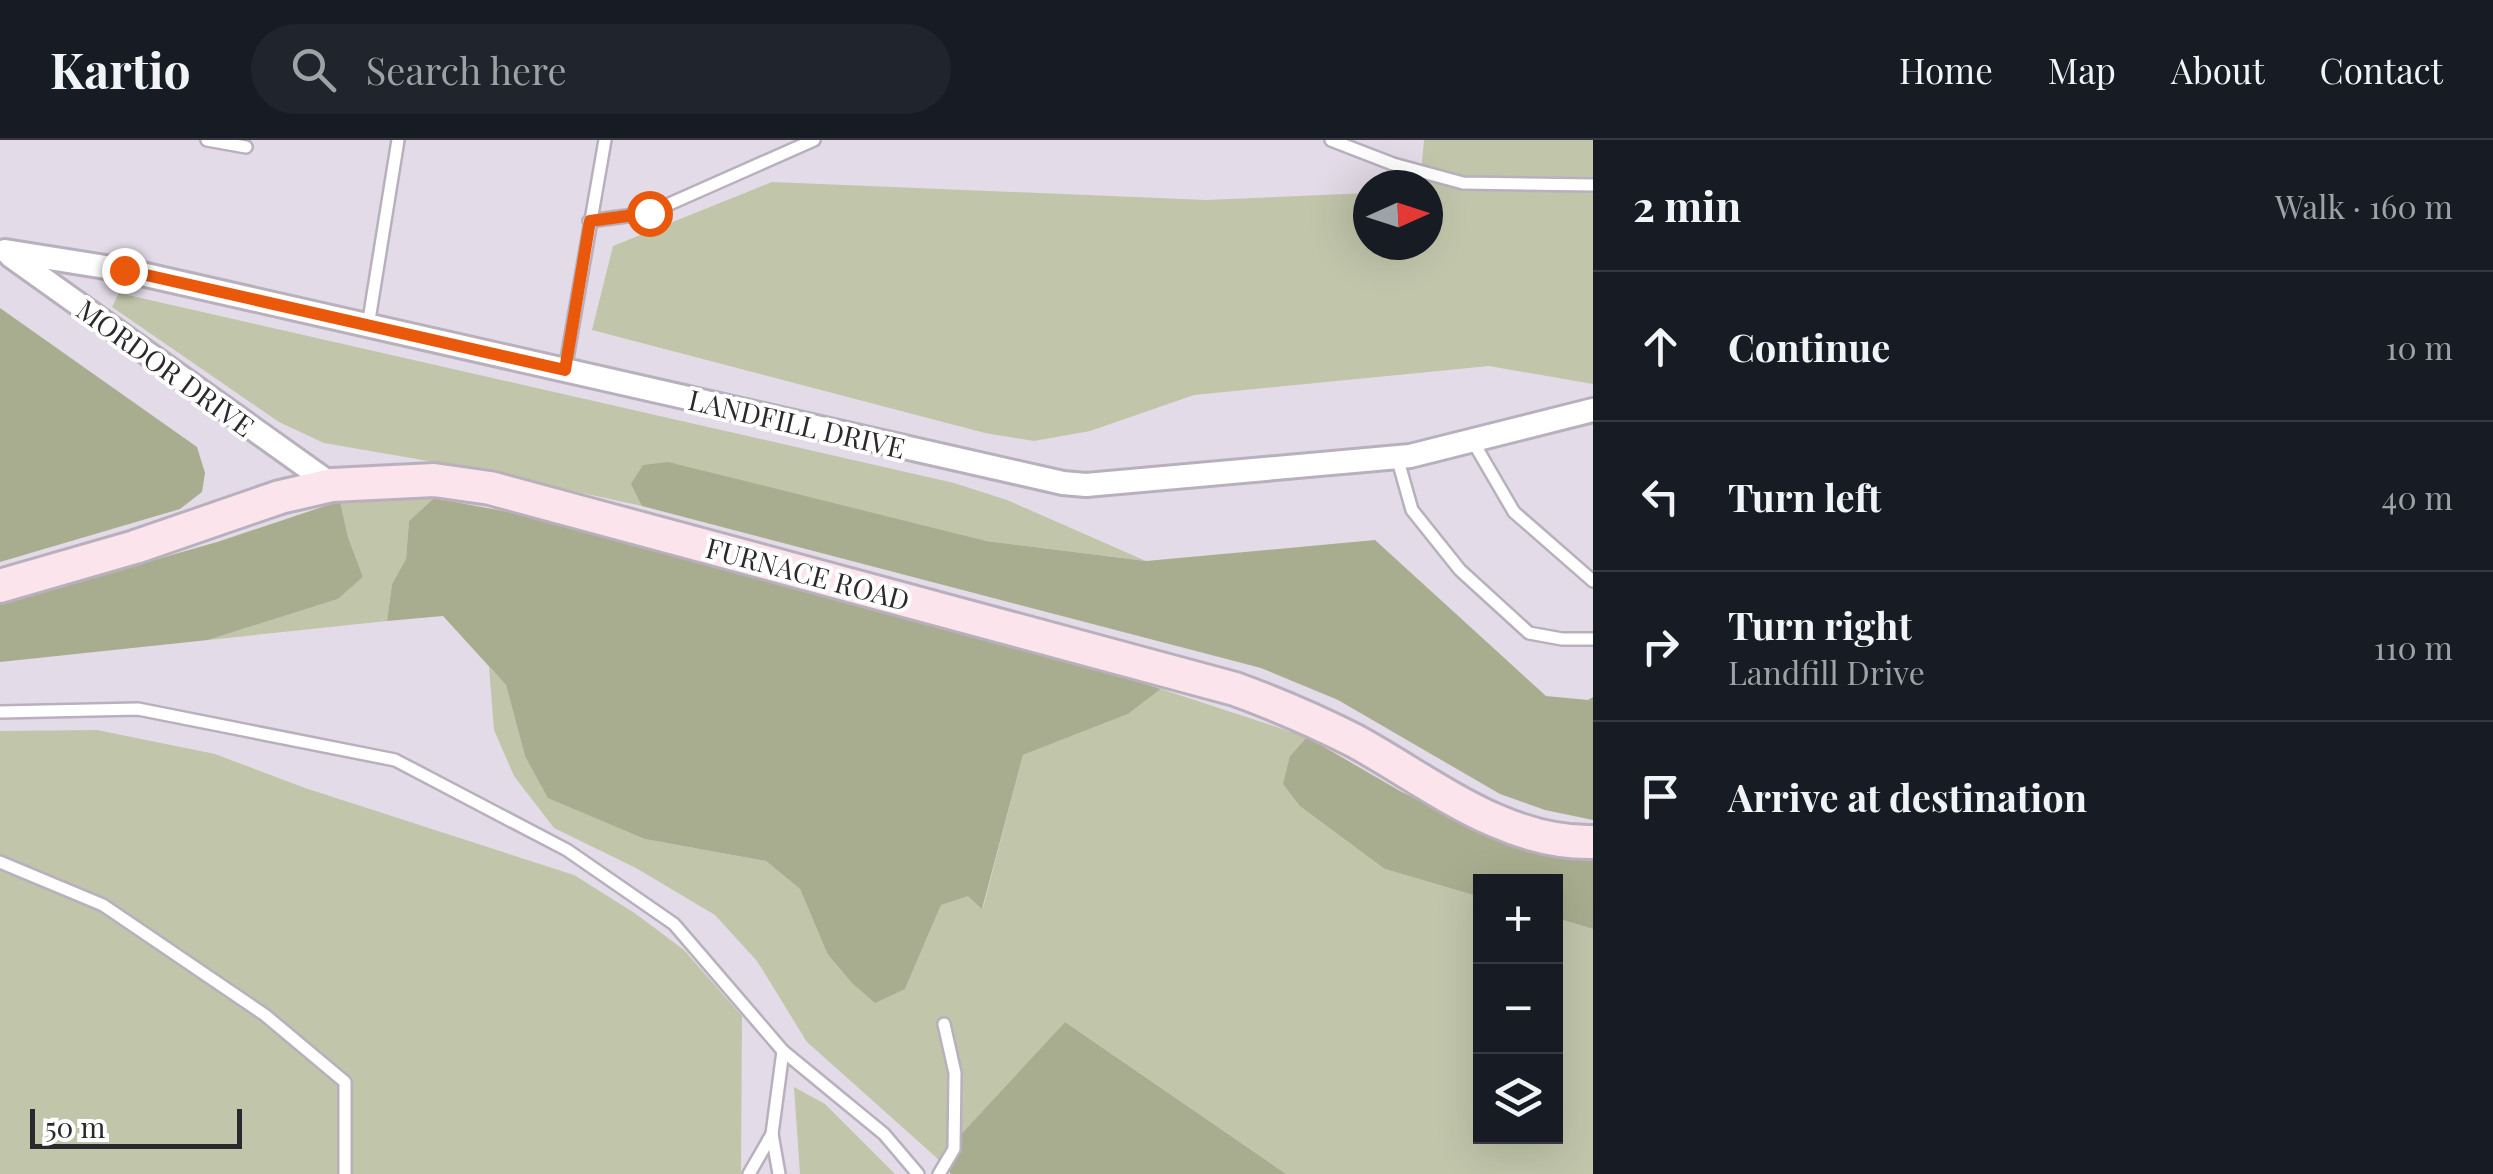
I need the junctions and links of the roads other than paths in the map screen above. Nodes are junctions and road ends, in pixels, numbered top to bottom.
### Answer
1 (207, 140) edge
2 (398, 140) edge
3 (605, 140) edge
4 (814, 140) edge
5 (1331, 140) edge
6 (246, 147) dead end
7 (1593, 185) edge
8 (590, 221) junction
9 (3, 250) edge
10 (368, 326) junction
11 (565, 370) junction
12 (1593, 410) edge
13 (1472, 440) junction
14 (1396, 458) junction
15 (332, 485) junction
16 (1593, 582) edge
17 (0, 586) edge
18 (1593, 639) edge
19 (0, 712) edge
20 (1593, 842) edge
21 (0, 862) edge
22 (944, 1024) dead end
23 (783, 1051) junction
24 (772, 1134) junction
25 (346, 1174) edge
26 (749, 1174) edge
27 (778, 1174) edge
28 (918, 1174) edge
29 (939, 1174) edge

1 - 6 lane
2 - 10 lane
3 - 8 lane
4 - 8 lane
5 - 7 lane
8 - 11 lane
9 - 10 street, LANDFILL DRIVE
9 - 15 street, MORDOR DRIVE
10 - 11 street, LANDFILL DRIVE
11 - 14 street, LANDFILL DRIVE
12 - 13 street, LANDFILL DRIVE
13 - 14 street, LANDFILL DRIVE
13 - 16 lane
14 - 18 lane
15 - 17 main road, FURNACE ROAD
15 - 20 main road, FURNACE ROAD
19 - 23 lane
21 - 25 lane
22 - 29 lane
23 - 24 lane
23 - 28 lane
24 - 26 lane
24 - 27 lane

